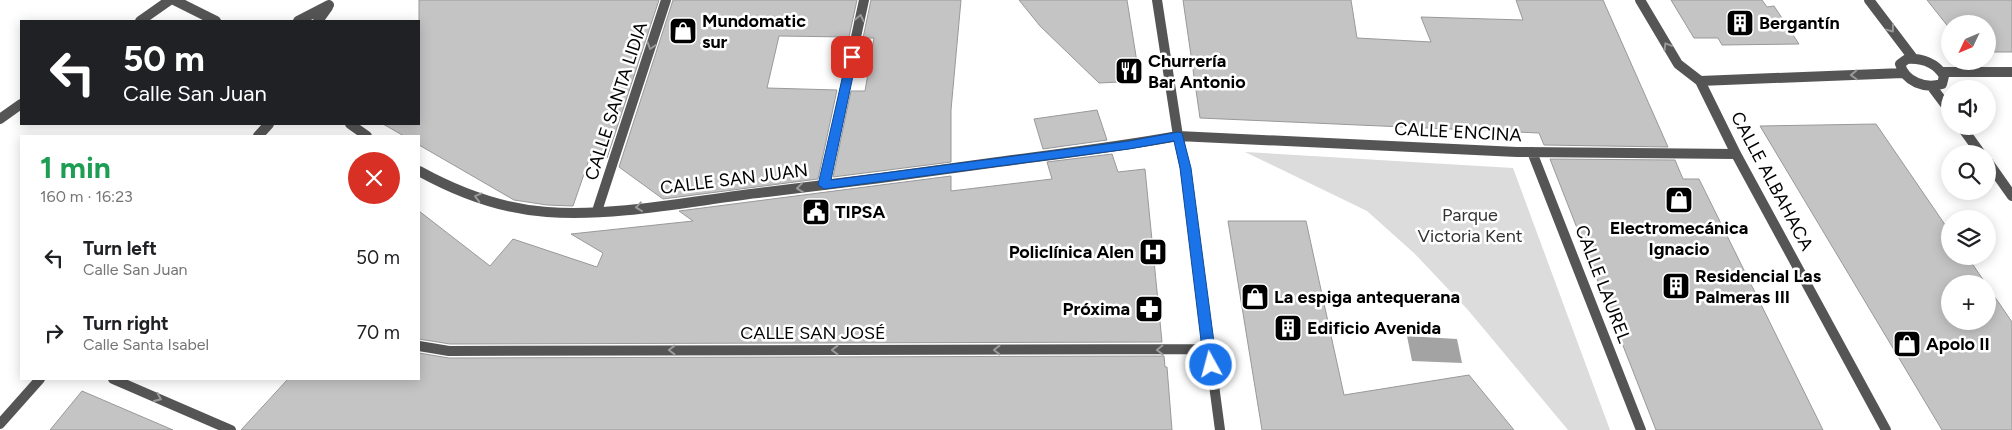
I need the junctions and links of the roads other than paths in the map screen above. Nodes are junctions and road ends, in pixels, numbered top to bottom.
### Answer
1 (172, 0) edge
2 (666, 0) edge
3 (864, 0) edge
4 (1157, 0) edge
5 (1640, 0) edge
6 (1869, 0) edge
7 (332, 3) edge
8 (142, 20) edge
9 (214, 20) edge
10 (300, 20) edge
11 (319, 20) edge
12 (1913, 58) junction
13 (1942, 72) junction
14 (2012, 72) edge
15 (1903, 73) junction
16 (1700, 80) junction
17 (1932, 87) junction
18 (1941, 99) edge
19 (20, 105) edge
20 (0, 119) edge
21 (268, 125) edge
22 (351, 125) edge
23 (259, 135) edge
24 (366, 135) edge
25 (1178, 136) junction
26 (1532, 152) junction
27 (1736, 154) junction
28 (420, 170) edge
29 (1996, 173) edge
30 (824, 185) junction
31 (2012, 196) edge
32 (598, 211) junction
33 (420, 346) edge
34 (1208, 349) junction
35 (39, 380) edge
36 (115, 380) edge
37 (0, 424) edge
38 (231, 430) edge
39 (1220, 430) edge
40 (1641, 430) edge
41 (1886, 430) edge

1 - 8 street
1 - 9 street
2 -> 32 street, CALLE SANTA LIDIA
30 -> 3 street
4 - 25 street
16 -> 5 street
6 -> 12 street
7 - 10 street
7 - 11 street
12 - 13 street
12 - 15 street
13 - 14 street
13 - 17 street
15 -> 16 street
15 - 17 street
16 - 27 street, CALLE ALBAHACA
17 - 18 street
19 - 20 street
21 - 23 street
22 - 24 street
25 - 26 street, CALLE ENCINA
25 - 30 street, CALLE SAN JUAN
25 - 34 street
26 - 27 street, CALLE ENCINA
26 - 40 street, CALLE LAUREL
27 - 41 street, CALLE ALBAHACA
32 -> 28 street, CALLE SAN JUAN
29 - 31 street
30 -> 32 street, CALLE SAN JUAN
34 -> 33 street, CALLE SAN JOSÉ
34 - 39 street
35 - 37 street
36 -> 38 street

